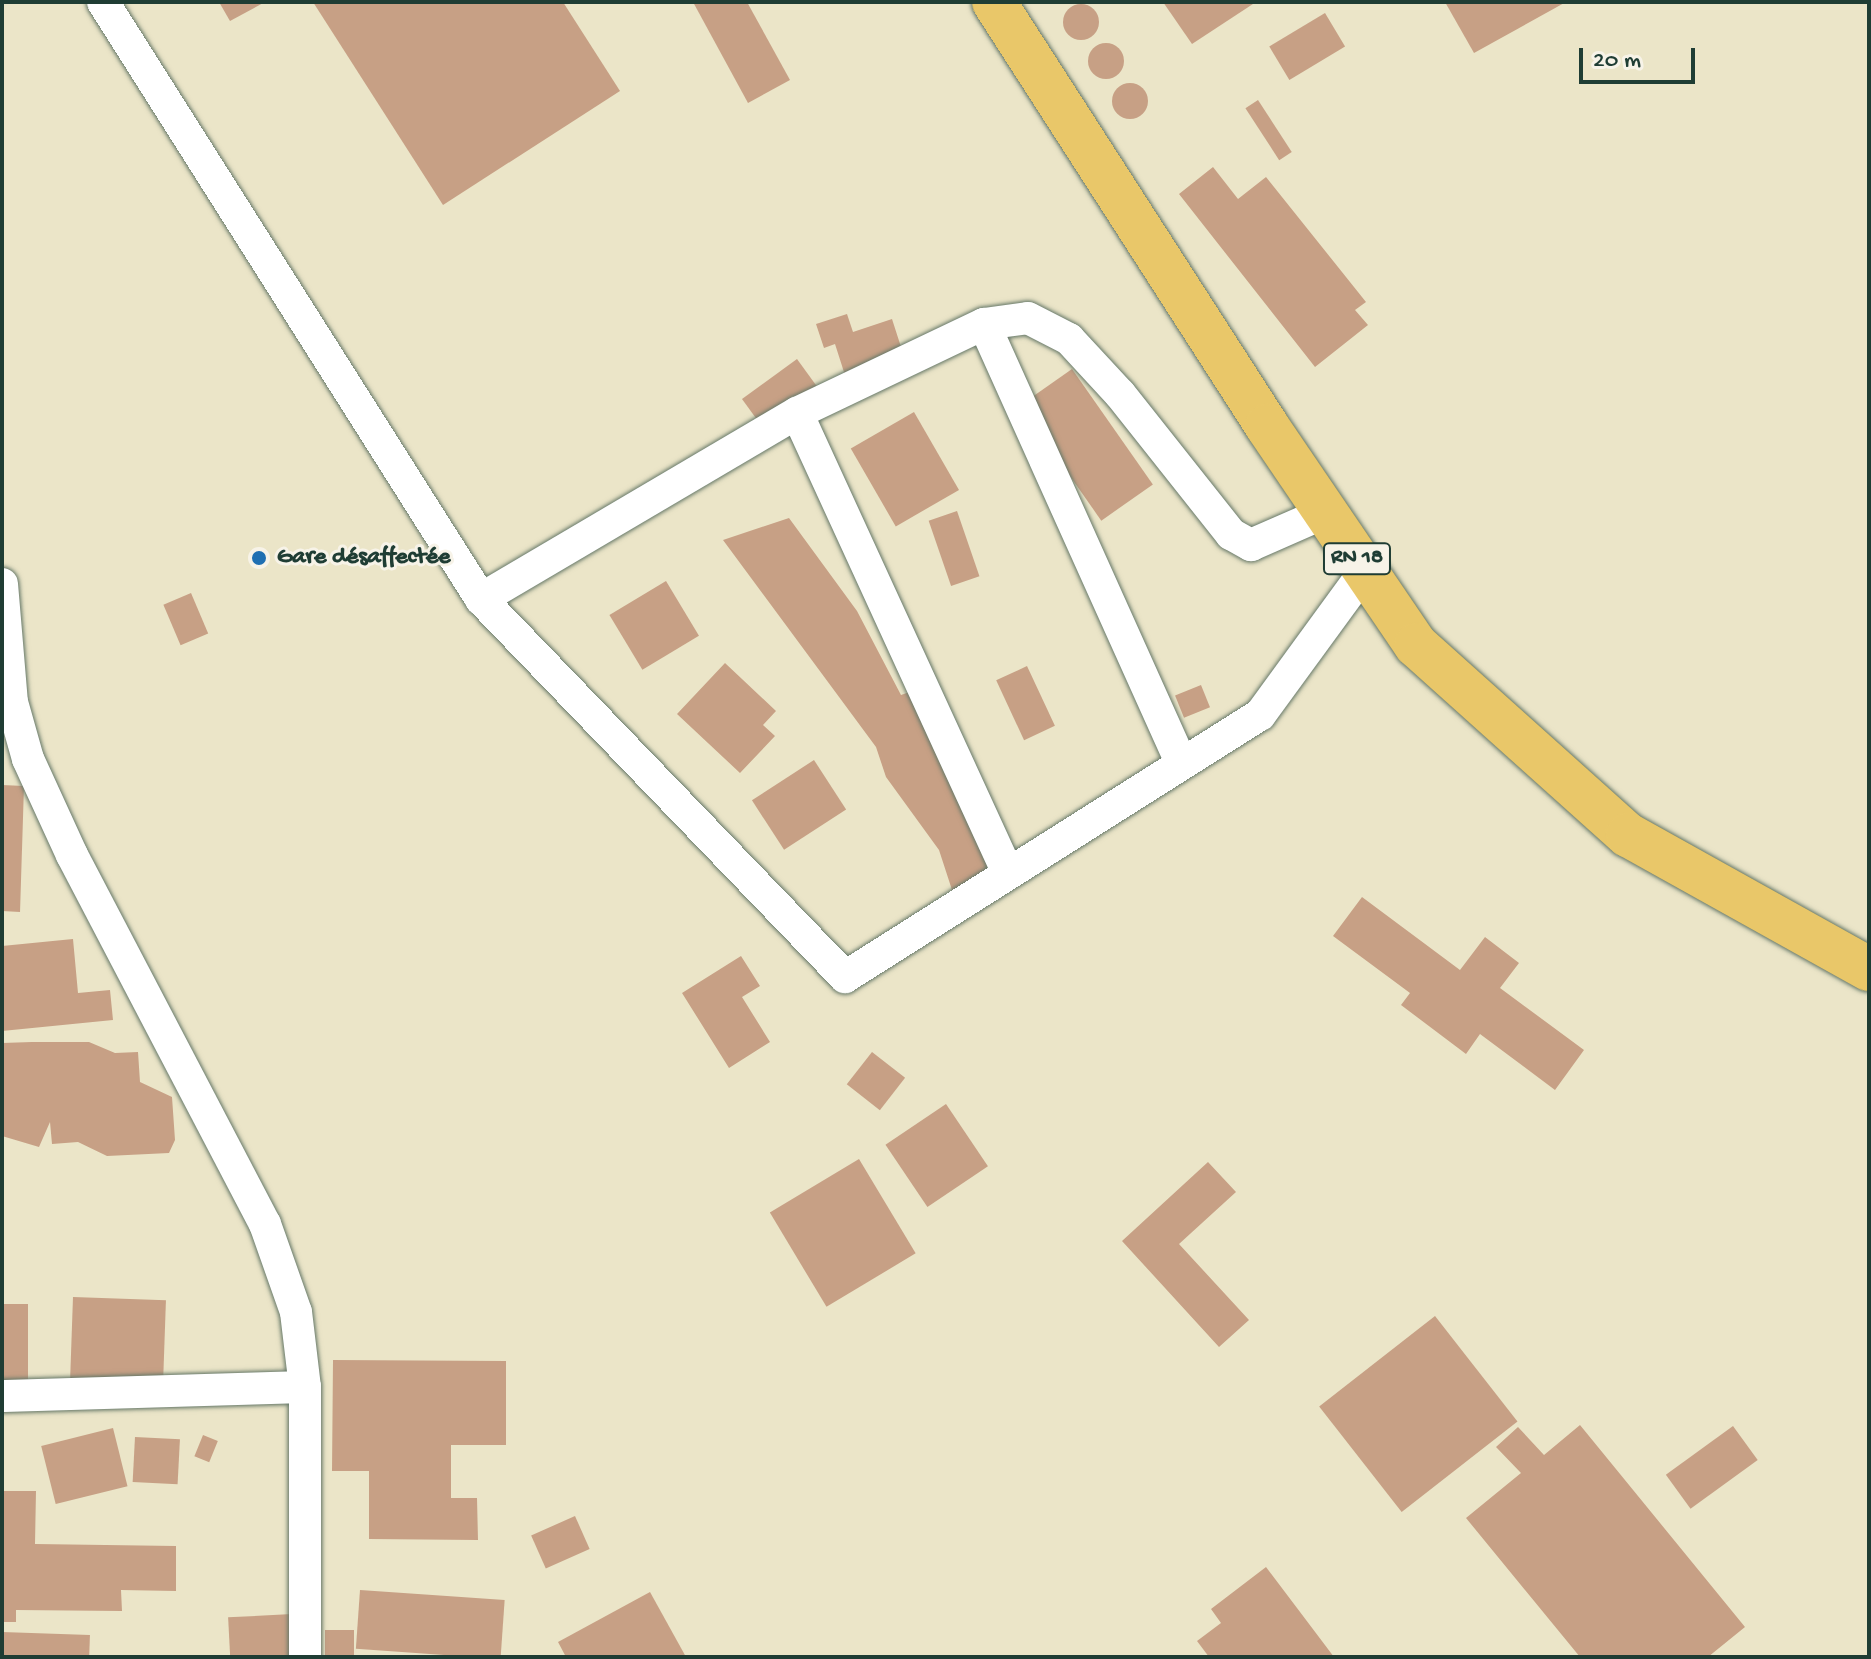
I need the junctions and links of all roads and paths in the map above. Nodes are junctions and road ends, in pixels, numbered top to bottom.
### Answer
1 (103, 2) edge
2 (994, 2) edge
3 (984, 324) junction
4 (797, 413) junction
5 (1326, 512) junction
6 (1365, 571) junction
7 (2, 584) edge
8 (481, 599) junction
9 (1181, 763) junction
10 (1007, 871) junction
11 (1869, 969) edge
12 (305, 1387) junction
13 (2, 1396) edge
14 (305, 1657) edge

1 - 8 street
2 - 5 main road, RN 18
3 - 4 street
3 - 5 street
3 - 9 street
4 - 8 street
4 - 10 street
5 - 6 main road, RN 18
6 - 9 street
6 - 11 main road, RN 18
7 - 12 street
8 - 10 street
9 - 10 street
12 - 13 street
12 - 14 street

